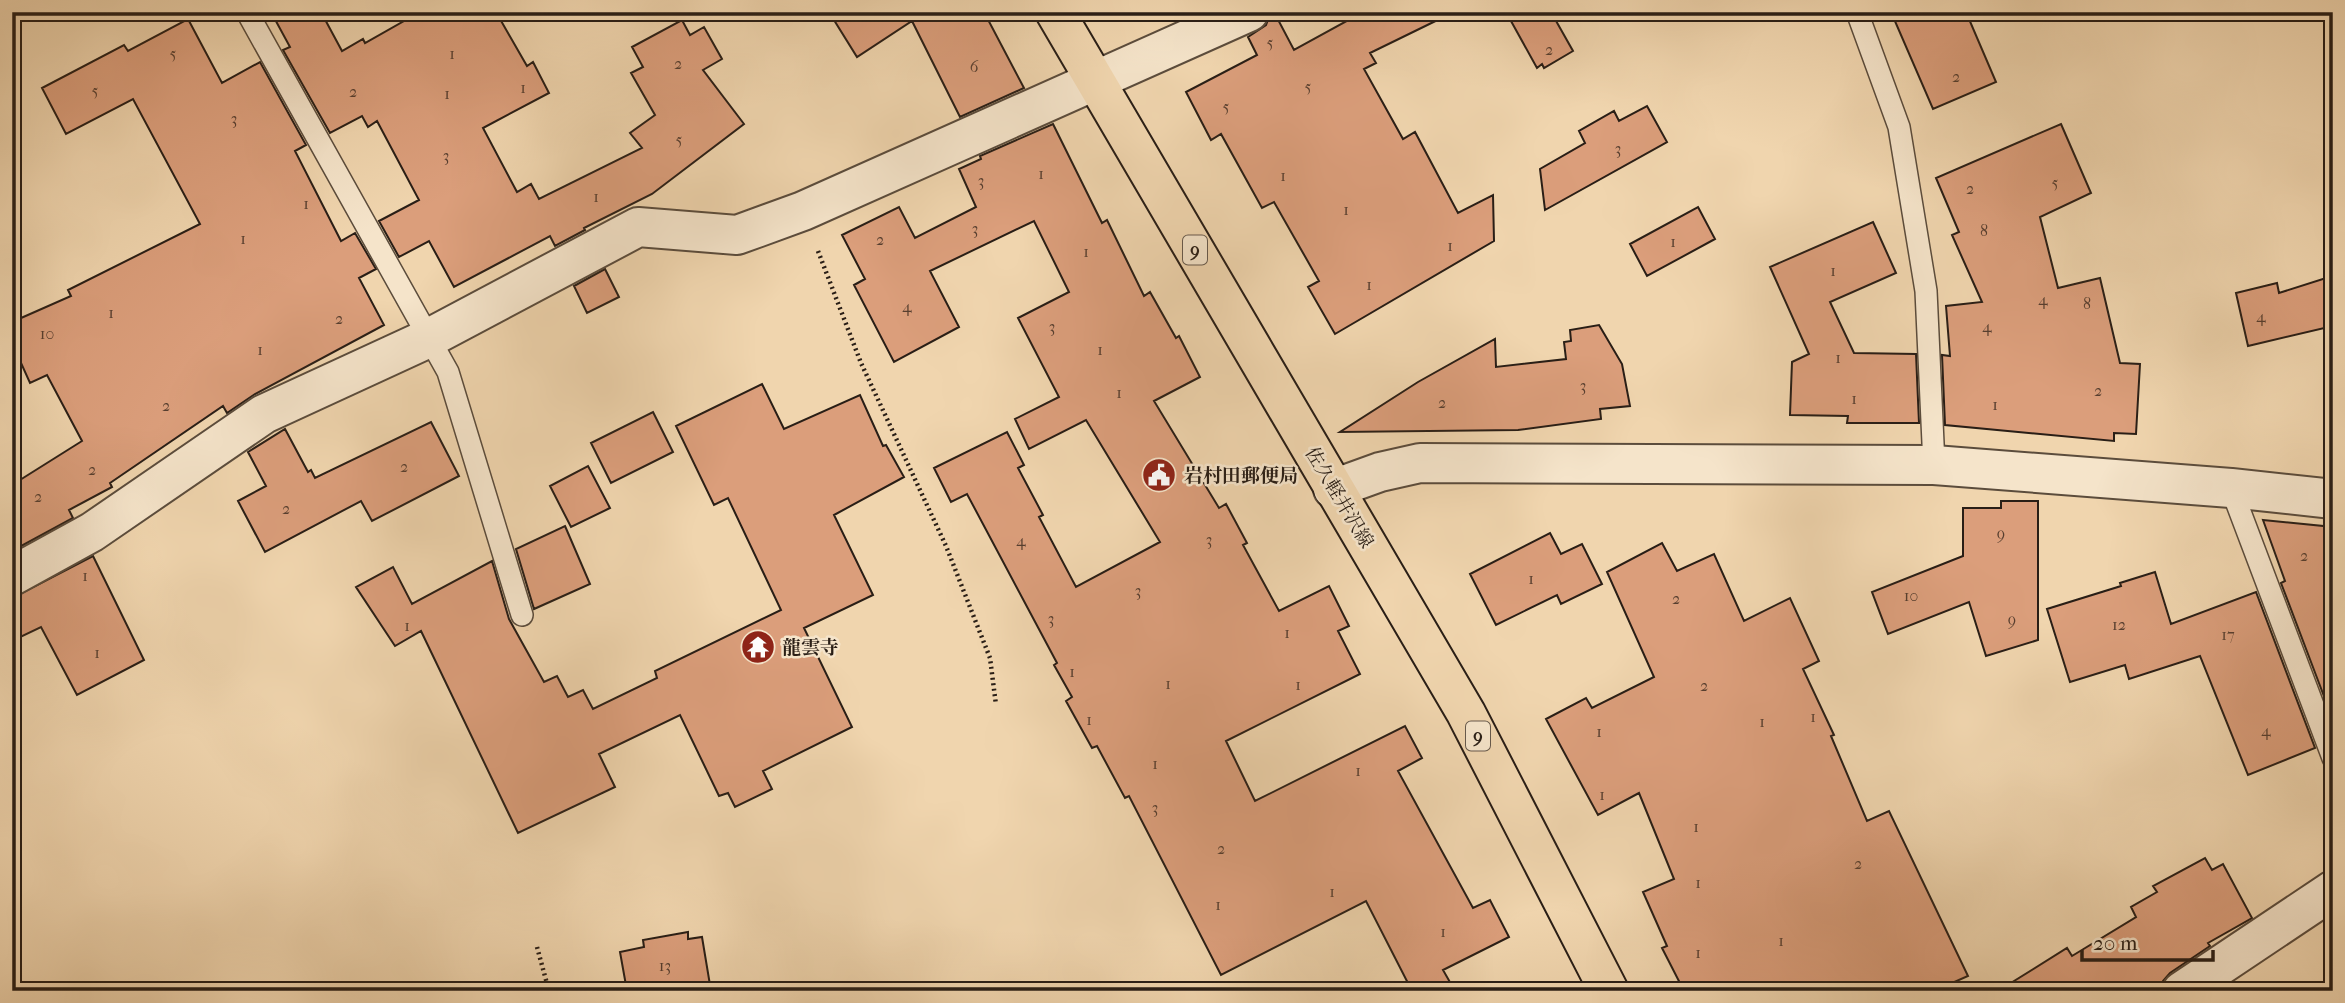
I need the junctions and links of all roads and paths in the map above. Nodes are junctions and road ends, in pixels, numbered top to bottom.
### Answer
1 (247, 12) edge
2 (1055, 12) edge
3 (1249, 12) edge
4 (1857, 12) edge
5 (1097, 82) junction
6 (803, 211) junction
7 (429, 338) junction
8 (1934, 465) junction
9 (2231, 488) junction
10 (1333, 489) junction
11 (2333, 499) edge
12 (12, 576) edge
13 (522, 615) dead end
14 (996, 705) dead end
15 (2333, 758) edge
16 (2333, 890) edge
17 (537, 947) dead end
18 (549, 991) edge
19 (1609, 991) edge
20 (2182, 991) edge

1 - 7 lane
2 - 5 main road, 佐久軽井沢線 / 9
3 - 5 street
4 - 8 lane
5 - 6 street
5 - 10 main road, 佐久軽井沢線 / 9
6 - 7 street
6 - 14 path
7 - 12 street
7 - 13 lane
8 - 9 street
8 - 10 street
9 - 11 street
9 - 15 lane
10 - 19 main road, 佐久軽井沢線 / 9
16 - 20 street
17 - 18 path

